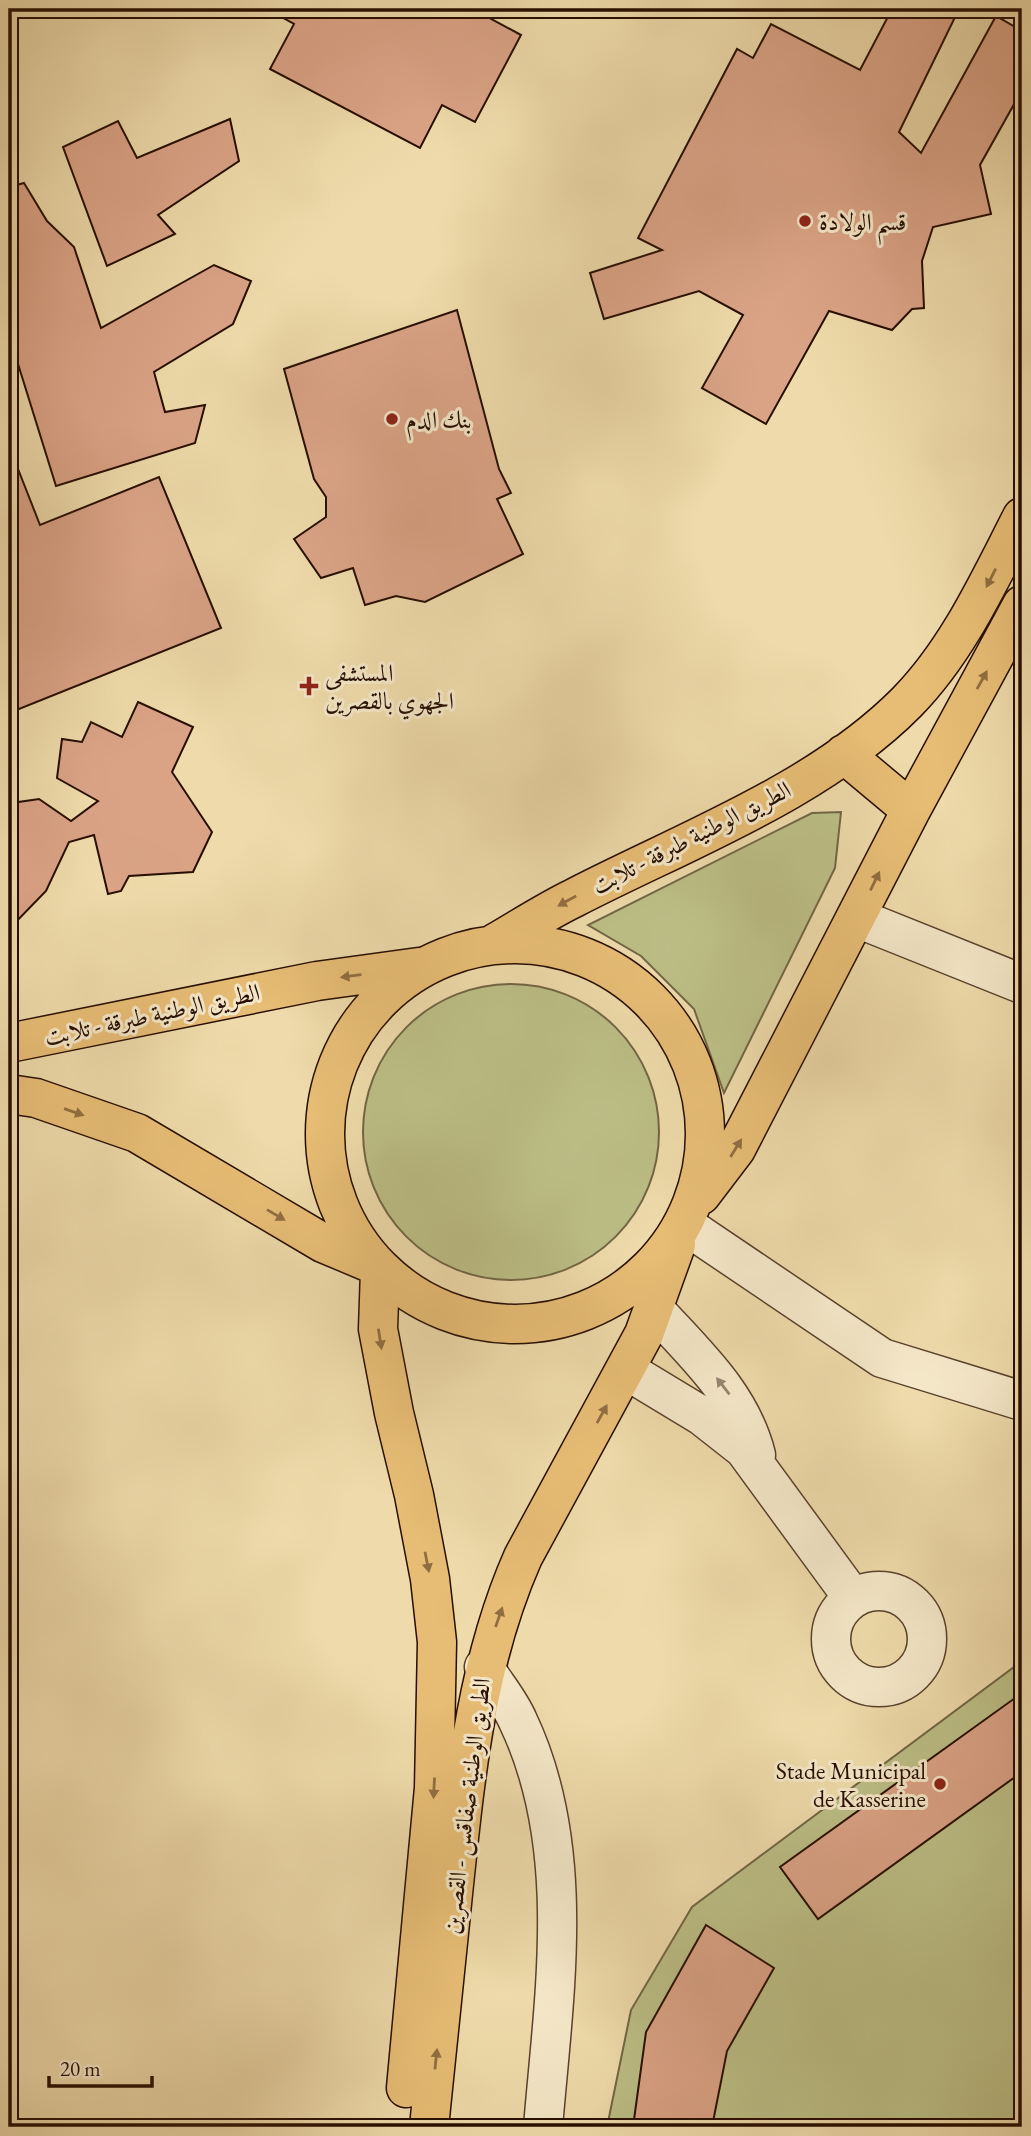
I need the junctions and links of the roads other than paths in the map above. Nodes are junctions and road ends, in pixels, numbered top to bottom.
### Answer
1 (1022, 517) edge
2 (1022, 605) edge
3 (844, 754) junction
4 (911, 810) junction
5 (857, 918) junction
6 (495, 943) junction
7 (419, 967) junction
8 (1022, 984) edge
9 (9, 1043) edge
10 (9, 1094) edge
11 (687, 1221) junction
12 (377, 1267) junction
13 (655, 1310) junction
14 (626, 1370) junction
15 (1022, 1401) edge
16 (760, 1470) junction
17 (853, 1598) dead end
18 (484, 1667) junction
19 (403, 2127) edge
20 (429, 2127) edge
21 (543, 2127) edge

1 -> 3 main road, الطريق الوطنية طبرقة - تلابت
4 -> 2 main road
3 - 4 main road
3 -> 6 main road, الطريق الوطنية طبرقة - تلابت
5 -> 4 main road
5 - 8 street
11 -> 5 main road
6 - 7 main road
6 - 11 main road
7 -> 9 main road, الطريق الوطنية طبرقة - تلابت
7 - 12 main road
10 -> 12 main road
11 - 12 main road
11 - 13 main road, الطريق الوطنية صفاقس - القصرين
11 - 15 street
12 -> 19 main road, الطريق الوطنية صفاقس - القصرين
13 - 14 main road, الطريق الوطنية صفاقس - القصرين
16 -> 13 street
14 - 16 street
18 -> 14 main road, الطريق الوطنية صفاقس - القصرين
16 - 17 street
20 -> 18 main road, الطريق الوطنية صفاقس - القصرين
18 - 21 street

